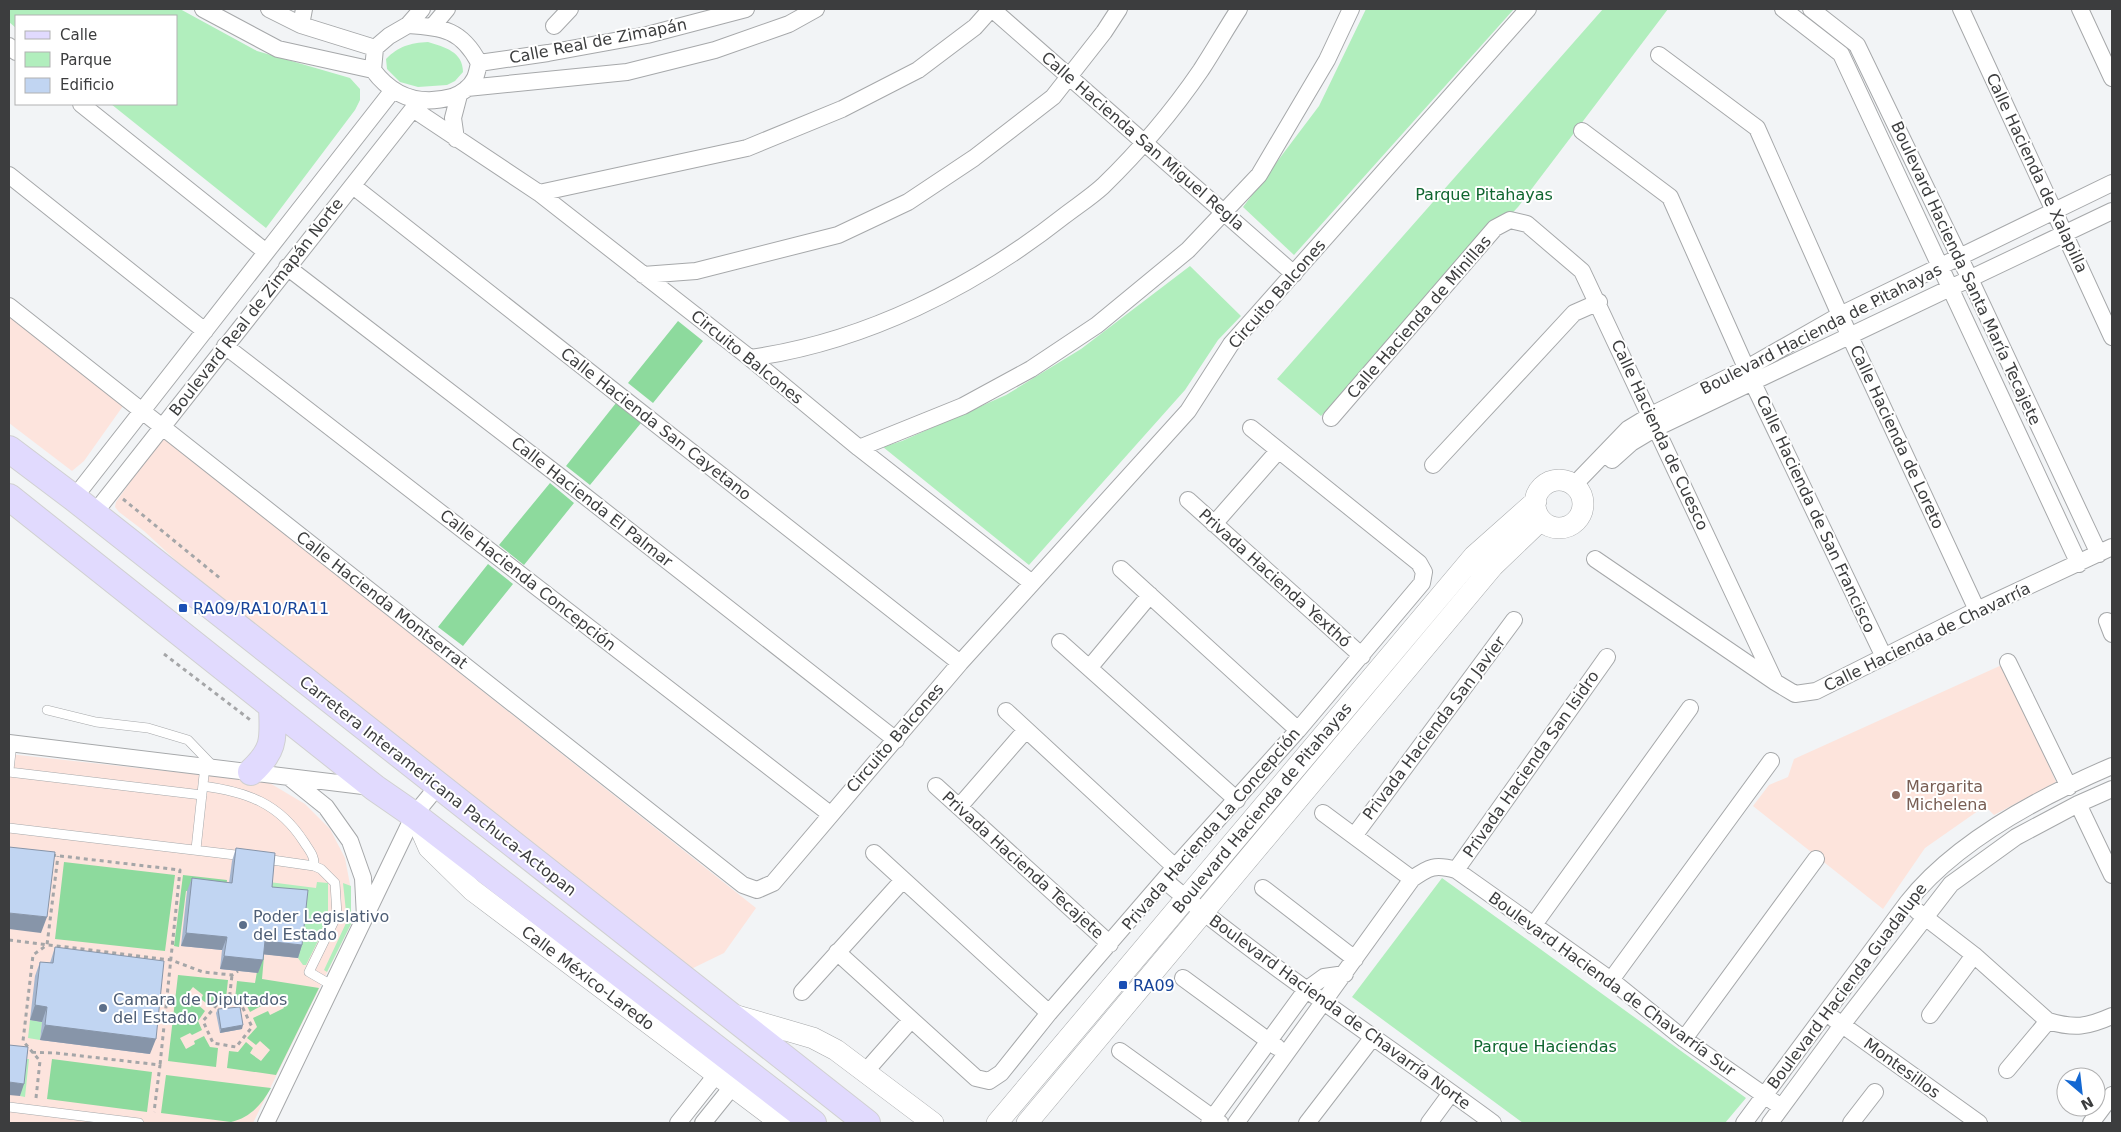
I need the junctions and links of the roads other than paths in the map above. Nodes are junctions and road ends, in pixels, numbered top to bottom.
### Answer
1 (203, 9) edge
2 (269, 9) edge
3 (422, 9) edge
4 (447, 9) edge
5 (570, 9) edge
6 (746, 9) edge
7 (816, 9) edge
8 (992, 9) edge
9 (1119, 9) edge
10 (1239, 9) edge
11 (1351, 9) edge
12 (1528, 9) edge
13 (1783, 9) edge
14 (1812, 9) edge
15 (1961, 9) edge
16 (2080, 9) edge
17 (302, 17) edge
18 (408, 25) junction
19 (554, 26) dead end
20 (432, 27) junction
21 (375, 48) junction
22 (1659, 55) dead end
23 (479, 63) junction
24 (373, 70) junction
25 (1069, 76) junction
26 (2112, 78) edge
27 (393, 90) junction
28 (463, 91) junction
29 (1880, 91) junction
30 (1863, 99) junction
31 (416, 104) junction
32 (82, 105) edge
33 (1582, 131) dead end
34 (456, 139) junction
35 (1143, 142) junction
36 (9, 175) edge
37 (2112, 183) edge
38 (353, 186) junction
39 (539, 193) junction
40 (2054, 210) junction
41 (2112, 211) edge
42 (1224, 212) junction
43 (1510, 220) joint
44 (2066, 233) junction
45 (266, 252) junction
46 (1960, 257) junction
47 (287, 267) junction
48 (1941, 267) junction
49 (253, 270) junction
50 (1294, 274) junction
51 (643, 275) junction
52 (1970, 279) junction
53 (272, 286) junction
54 (1951, 289) junction
55 (1599, 302) junction
56 (9, 306) edge
57 (1840, 315) junction
58 (205, 330) junction
59 (1850, 337) junction
60 (2112, 337) edge
61 (225, 346) junction
62 (750, 358) junction
63 (1750, 374) junction
64 (142, 410) junction
65 (2034, 416) junction
66 (1332, 418) dead end
67 (1653, 422) junction
68 (2015, 425) junction
69 (162, 426) junction
70 (1251, 428) dead end
71 (859, 448) junction
72 (9, 449) edge
73 (1278, 451) junction
74 (1433, 465) dead end
75 (1577, 487) junction
76 (9, 497) edge
77 (1188, 500) dead end
78 (84, 507) junction
79 (1538, 510) junction
80 (1214, 524) junction
81 (2106, 550) edge
82 (1595, 559) dead end
83 (2079, 564) junction
84 (1120, 569) dead end
85 (1032, 583) junction
86 (1150, 595) junction
87 (1977, 610) junction
88 (1514, 620) dead end
89 (1060, 642) dead end
90 (1362, 656) junction
91 (1607, 657) dead end
92 (1884, 657) junction
93 (2008, 662) dead end
94 (960, 663) junction
95 (1090, 667) junction
96 (1774, 682) junction
97 (272, 706) junction
98 (1690, 708) dead end
99 (47, 710) dead end
100 (1006, 712) dead end
101 (1298, 730) junction
102 (1025, 731) junction
103 (896, 740) junction
104 (10, 743) edge
105 (388, 746) junction
106 (1771, 761) dead end
107 (2112, 766) edge
108 (9, 771) edge
109 (210, 771) junction
110 (251, 772) junction
111 (290, 777) junction
112 (438, 786) junction
113 (936, 786) dead end
114 (2069, 787) junction
115 (375, 788) junction
116 (2112, 788) edge
117 (202, 790) junction
118 (1237, 800) junction
119 (2078, 804) junction
120 (959, 807) junction
121 (1323, 813) dead end
122 (475, 814) junction
123 (830, 814) junction
124 (414, 815) junction
125 (9, 828) edge
126 (1354, 836) junction
127 (452, 844) junction
128 (196, 849) junction
129 (874, 853) dead end
130 (1816, 859) dead end
131 (314, 866) junction
132 (1175, 867) junction
133 (1448, 868) junction
134 (2112, 876) edge
135 (1412, 879) junction
136 (903, 880) junction
137 (1164, 880) junction
138 (1264, 888) dead end
139 (757, 890) joint
140 (1186, 899) junction
141 (1907, 902) junction
142 (1203, 913) junction
143 (1925, 918) junction
144 (366, 919) junction
145 (1533, 926) junction
146 (1110, 944) junction
147 (837, 952) junction
148 (1974, 955) junction
149 (1355, 959) junction
150 (1344, 974) junction
151 (1183, 978) dead end
152 (1611, 980) junction
153 (333, 986) junction
154 (1306, 990) junction
155 (802, 992) dead end
156 (1324, 1003) junction
157 (1825, 1012) junction
158 (1049, 1013) junction
159 (731, 1014) junction
160 (1930, 1015) dead end
161 (912, 1020) junction
162 (2110, 1020) edge
163 (2048, 1021) junction
164 (1842, 1025) junction
165 (1373, 1037) junction
166 (1684, 1039) junction
167 (1269, 1041) junction
168 (1120, 1051) dead end
169 (1286, 1054) junction
170 (2007, 1070) dead end
171 (866, 1071) junction
172 (724, 1081) junction
173 (1875, 1092) dead end
174 (1452, 1093) junction
175 (1765, 1095) junction
176 (2112, 1095) edge
177 (9, 1107) edge
178 (1781, 1107) junction
179 (72, 1119) edge
180 (681, 1122) edge
181 (1214, 1122) edge
182 (139, 1123) edge
183 (266, 1123) edge
184 (703, 1123) edge
185 (781, 1123) edge
186 (813, 1123) edge
187 (867, 1123) edge
188 (933, 1123) edge
189 (997, 1123) edge
190 (1027, 1123) edge
191 (1236, 1123) edge
192 (1307, 1123) edge
193 (1429, 1123) edge
194 (1493, 1123) edge
195 (1744, 1123) edge
196 (1770, 1123) edge
197 (1851, 1123) edge
198 (1979, 1123) edge
199 (2091, 1123) edge

1 - 24 street
2 - 17 street
3 - 18 street
4 - 20 street
5 - 19 street
6 - 23 street, Calle Real de Zimapán
7 - 28 street, Calle Real de Zimapán
8 - 25 street, Calle Hacienda San Miguel Regla
8 - 39 street
9 - 25 street
10 - 35 street
11 - 42 street
12 - 50 street, Circuito Balcones
13 - 30 street, Boulevard Hacienda Santa María Tecajete
14 - 29 street, Boulevard Hacienda Santa María Tecajete
15 - 40 street, Calle Hacienda de Xalapilla
16 - 26 street
17 - 21 street
18 - 20 street
18 - 21 street
20 - 23 street
21 - 24 street
22 - 57 street, Calle Hacienda de Loreto
23 - 28 street
24 - 27 street
25 - 35 street, Calle Hacienda San Miguel Regla
25 - 51 street
27 - 31 street
27 - 45 street, Boulevard Real de Zimapán Norte
28 - 31 street
28 - 34 street
29 - 30 street
29 - 46 street, Boulevard Hacienda Santa María Tecajete
30 - 48 street, Boulevard Hacienda Santa María Tecajete
31 - 34 street, Circuito Balcones
31 - 38 street, Boulevard Real de Zimapán Norte
32 - 45 street
33 - 63 street, Calle Hacienda de San Francisco
34 - 39 street, Circuito Balcones
35 - 42 street, Calle Hacienda San Miguel Regla
35 - 62 street
36 - 58 street
37 - 40 street, Boulevard Hacienda de Pitahayas
38 - 47 street, Boulevard Real de Zimapán Norte
38 - 94 street, Calle Hacienda San Cayetano
39 - 51 street, Circuito Balcones
40 - 44 street, Calle Hacienda de Xalapilla
40 - 46 street, Boulevard Hacienda de Pitahayas
41 - 44 street, Boulevard Hacienda de Pitahayas
42 - 50 street, Calle Hacienda San Miguel Regla
42 - 71 street
43 - 55 street, Calle Hacienda de Cuesco
43 - 66 street, Calle Hacienda de Minillas
44 - 52 street, Boulevard Hacienda de Pitahayas
44 - 60 street, Calle Hacienda de Xalapilla
45 - 49 street, Boulevard Real de Zimapán Norte
46 - 48 street, Boulevard Hacienda de Pitahayas
46 - 52 street, Boulevard Hacienda Santa María Tecajete
47 - 53 street, Boulevard Real de Zimapán Norte
47 - 103 street, Calle Hacienda El Palmar
48 - 54 street, Boulevard Hacienda Santa María Tecajete
48 - 57 street, Boulevard Hacienda de Pitahayas
49 - 53 street
49 - 58 street, Boulevard Real de Zimapán Norte
50 - 85 street, Circuito Balcones
51 - 62 street, Circuito Balcones
52 - 54 street, Boulevard Hacienda de Pitahayas
52 - 65 street, Boulevard Hacienda Santa María Tecajete
53 - 61 street, Boulevard Real de Zimapán Norte
54 - 59 street, Boulevard Hacienda de Pitahayas
54 - 68 street, Boulevard Hacienda Santa María Tecajete
55 - 67 street, Calle Hacienda de Cuesco
55 - 74 street
56 - 64 street, Calle Hacienda Montserrat
57 - 59 street, Calle Hacienda de Loreto
57 - 63 street, Boulevard Hacienda de Pitahayas
58 - 64 street, Boulevard Real de Zimapán Norte
59 - 63 street, Boulevard Hacienda de Pitahayas
59 - 87 street, Calle Hacienda de Loreto
61 - 69 street, Boulevard Real de Zimapán Norte
61 - 123 street, Calle Hacienda Concepción
62 - 71 street, Circuito Balcones
63 - 67 street, Boulevard Hacienda de Pitahayas
63 - 92 street, Calle Hacienda de San Francisco
64 - 69 street, Calle Hacienda Montserrat
64 - 78 street, Boulevard Real de Zimapán Norte
65 - 68 street
65 - 81 street, Boulevard Hacienda Santa María Tecajete
67 - 75 street, Boulevard Hacienda de Pitahayas
67 - 96 street, Calle Hacienda de Cuesco
68 - 83 street, Boulevard Hacienda Santa María Tecajete
69 - 78 street, Boulevard Real de Zimapán Norte
69 - 139 street, Calle Hacienda Montserrat
70 - 73 street
71 - 85 street, Circuito Balcones
72 - 78 main road, Carretera Interamericana Pachuca-Actopan
73 - 80 street
73 - 90 street, Privada Hacienda La Concepción
75 - 79 street
75 - 79 street
76 - 97 main road
77 - 80 street, Privada Hacienda Yexthó
78 - 105 main road, Carretera Interamericana Pachuca-Actopan
79 - 140 street, Boulevard Hacienda de Pitahayas
79 - 142 street, Boulevard Hacienda de Pitahayas
80 - 90 street, Privada Hacienda Yexthó
81 - 83 street, Calle Hacienda de Chavarría
82 - 96 street, Calle Hacienda de Chavarría
83 - 87 street, Calle Hacienda de Chavarría
84 - 86 street
85 - 94 street, Circuito Balcones
86 - 95 street
86 - 101 street
87 - 92 street, Calle Hacienda de Chavarría
88 - 126 street, Privada Hacienda San Javier
89 - 95 street
90 - 101 street, Privada Hacienda La Concepción
91 - 133 street, Privada Hacienda San Isidro
92 - 96 street, Calle Hacienda de Chavarría
93 - 114 street
94 - 103 street, Circuito Balcones
95 - 118 street
97 - 110 main road
97 - 115 main road
98 - 145 street
99 - 109 lane
100 - 102 street
101 - 118 street, Privada Hacienda La Concepción
102 - 120 street
102 - 132 street
103 - 123 street, Circuito Balcones
104 - 108 lane
104 - 109 street
105 - 112 main road, Carretera Interamericana Pachuca-Actopan
105 - 115 main road
106 - 152 street
107 - 114 street, Boulevard Hacienda Guadalupe
108 - 117 lane
109 - 110 street
109 - 117 lane
110 - 111 street
111 - 115 street
111 - 144 street
112 - 122 main road, Carretera Interamericana Pachuca-Actopan
112 - 124 street
113 - 120 street, Privada Hacienda Tecajete
114 - 141 street, Boulevard Hacienda Guadalupe
115 - 124 main road
116 - 119 street, Boulevard Hacienda Guadalupe
117 - 128 lane
117 - 131 lane
118 - 132 street, Privada Hacienda La Concepción
119 - 134 street
119 - 143 street, Boulevard Hacienda Guadalupe
120 - 146 street, Privada Hacienda Tecajete
121 - 126 street
122 - 127 main road
122 - 159 main road, Carretera Interamericana Pachuca-Actopan
123 - 139 street, Circuito Balcones
124 - 127 main road
124 - 144 street
124 - 172 street, Calle México-Laredo
125 - 128 lane
126 - 135 street
127 - 186 main road
128 - 131 lane
129 - 136 street
130 - 166 street
131 - 153 lane
132 - 137 street, Privada Hacienda La Concepción
133 - 135 street
133 - 145 street, Boulevard Hacienda de Chavarría Sur
135 - 149 street
136 - 147 street
136 - 158 street
137 - 140 street, Boulevard Hacienda de Chavarría Norte
137 - 146 street, Privada Hacienda La Concepción
138 - 149 street
140 - 142 street, Boulevard Hacienda de Chavarría Norte
140 - 189 street, Boulevard Hacienda de Pitahayas
141 - 143 street
141 - 157 street, Boulevard Hacienda Guadalupe
142 - 154 street, Boulevard Hacienda de Chavarría Norte
142 - 190 street, Boulevard Hacienda de Pitahayas
143 - 148 street
143 - 164 street, Boulevard Hacienda Guadalupe
144 - 153 street
145 - 152 street, Boulevard Hacienda de Chavarría Sur
146 - 158 street, Privada Hacienda La Concepción
147 - 155 street
147 - 161 street
148 - 160 street
148 - 163 street
149 - 150 street
150 - 154 street
150 - 156 street
151 - 167 street
152 - 166 street, Boulevard Hacienda de Chavarría Sur
153 - 183 street
154 - 156 street, Boulevard Hacienda de Chavarría Norte
154 - 167 street
156 - 165 street, Boulevard Hacienda de Chavarría Norte
156 - 169 street
157 - 164 street, Montesillos
157 - 175 street, Boulevard Hacienda Guadalupe
158 - 161 street, Privada Hacienda La Concepción
159 - 171 street
159 - 187 main road, Carretera Interamericana Pachuca-Actopan
161 - 171 street
162 - 163 street
163 - 170 street
164 - 178 street, Boulevard Hacienda Guadalupe
164 - 198 street, Montesillos
165 - 174 street, Boulevard Hacienda de Chavarría Norte
165 - 192 street
166 - 175 street, Boulevard Hacienda de Chavarría Sur
167 - 169 street
167 - 181 street
168 - 181 street
169 - 191 street
171 - 188 street
172 - 180 street
172 - 184 street
172 - 185 street, Calle México-Laredo
173 - 197 street
174 - 193 street
174 - 194 street, Boulevard Hacienda de Chavarría Norte
175 - 178 street, Boulevard Hacienda de Chavarría Sur
175 - 195 street, Boulevard Hacienda Guadalupe
176 - 199 street
177 - 179 lane
178 - 196 street, Boulevard Hacienda Guadalupe
179 - 182 lane

